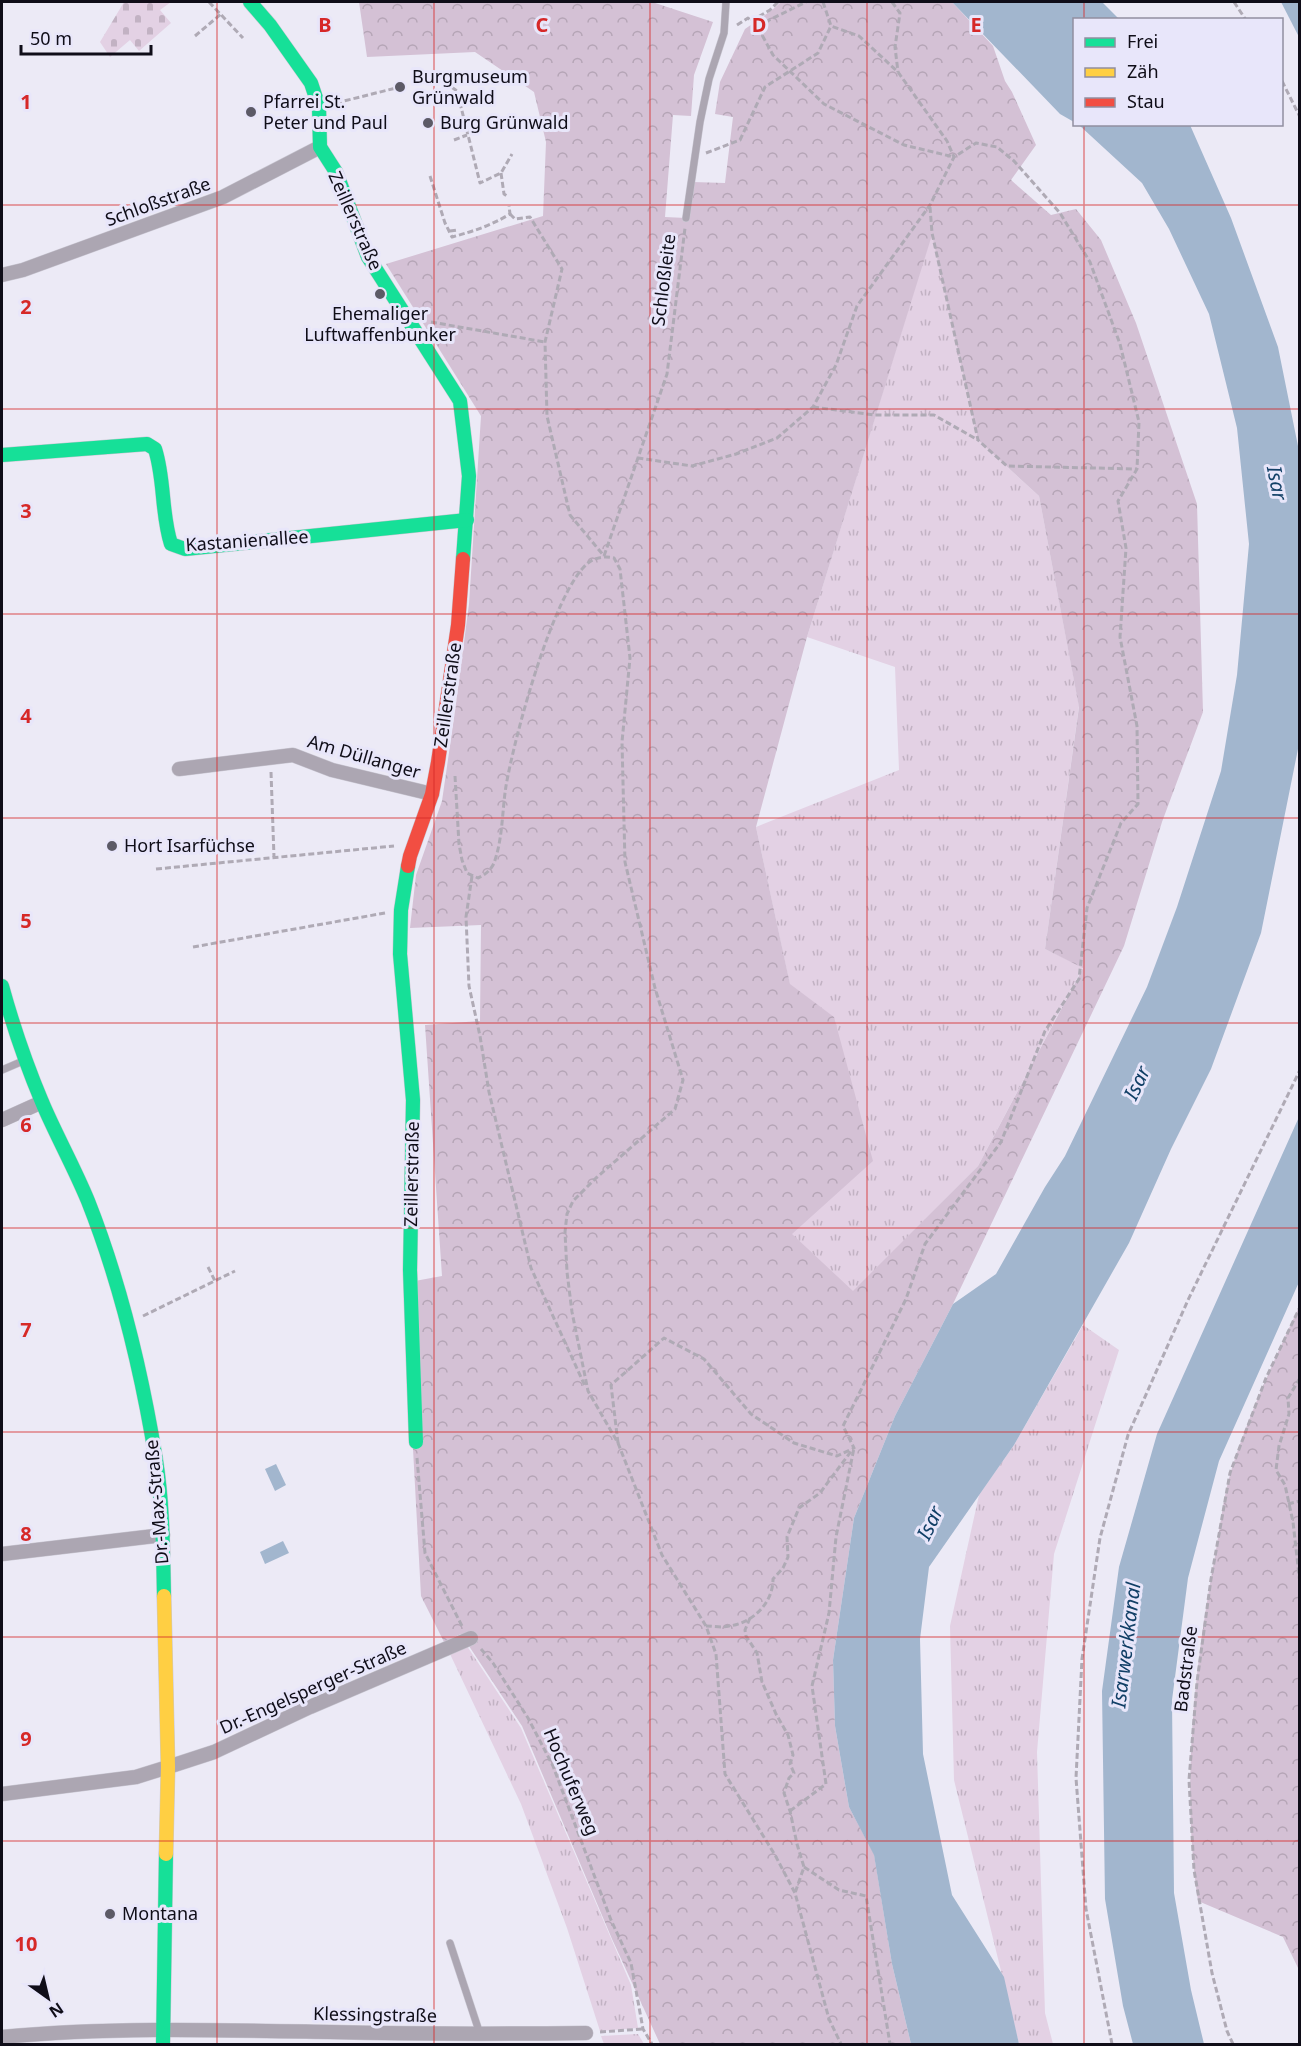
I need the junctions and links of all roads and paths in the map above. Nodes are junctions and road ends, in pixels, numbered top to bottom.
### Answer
1 (209, 2) edge
2 (250, 2) edge
3 (726, 2) edge
4 (778, 2) edge
5 (806, 2) edge
6 (823, 2) edge
7 (892, 2) edge
8 (1234, 2) edge
9 (221, 14) junction
10 (1245, 18) edge
11 (752, 21) junction
12 (757, 26) junction
13 (831, 26) junction
14 (724, 28) junction
15 (195, 36) dead end
16 (243, 38) dead end
17 (790, 71) junction
18 (898, 72) junction
19 (437, 77) dead end
20 (1283, 85) edge
21 (400, 87) dead end
22 (320, 107) junction
23 (1299, 117) edge
24 (467, 135) junction
25 (454, 140) dead end
26 (320, 147) junction
27 (512, 154) dead end
28 (954, 157) junction
29 (695, 158) junction
30 (501, 173) junction
31 (430, 176) dead end
32 (507, 196) dead end
33 (930, 205) junction
34 (509, 206) dead end
35 (510, 214) junction
36 (686, 218) joint
37 (457, 230) dead end
38 (450, 231) junction
39 (2, 274) edge
40 (408, 318) junction
41 (545, 342) junction
42 (813, 407) junction
43 (978, 440) junction
44 (2, 455) edge
45 (638, 458) junction
46 (1137, 469) junction
47 (467, 520) junction
48 (604, 556) junction
49 (270, 758) junction
50 (438, 762) junction
51 (178, 769) dead end
52 (432, 794) junction
53 (414, 845) junction
54 (274, 857) junction
55 (156, 868) dead end
56 (472, 876) junction
57 (401, 910) junction
58 (193, 947) dead end
59 (2, 986) edge
60 (26, 1060) junction
61 (2, 1070) edge
62 (1299, 1070) edge
63 (42, 1102) junction
64 (2, 1120) edge
65 (208, 1267) dead end
66 (235, 1271) dead end
67 (215, 1281) junction
68 (1299, 1307) edge
69 (128, 1323) junction
70 (1299, 1377) edge
71 (588, 1391) junction
72 (416, 1442) joint
73 (618, 1443) junction
74 (854, 1448) junction
75 (1299, 1501) edge
76 (1288, 1504) junction
77 (163, 1535) junction
78 (2, 1554) edge
79 (1299, 1584) edge
80 (750, 1618) junction
81 (706, 1626) junction
82 (471, 1638) junction
83 (168, 1767) junction
84 (2, 1794) edge
85 (790, 1811) junction
86 (804, 1867) junction
87 (795, 1893) junction
88 (450, 1942) dead end
89 (163, 2029) junction
90 (644, 2029) junction
91 (586, 2033) joint
92 (480, 2034) junction
93 (2, 2037) edge
94 (444, 2039) edge
95 (163, 2044) edge
96 (652, 2044) edge
97 (841, 2044) edge
98 (890, 2044) edge
99 (1112, 2044) edge
100 (1233, 2044) edge

1 - 9 path
2 - 22 street
3 - 14 lane, Schloßleite
4 - 11 path
5 - 12 path
6 - 13 path
7 - 18 path
8 - 10 path
9 - 15 path
9 - 16 path
11 - 12 path
11 - 14 path
12 - 17 path
13 - 17 path
13 - 18 path
14 - 29 lane, Schloßleite
17 - 28 path
17 - 29 path
18 - 28 path
19 - 24 path
20 - 23 path
21 - 22 path
22 - 26 street
24 - 25 path
24 - 30 path
26 - 39 street, Schloßstraße
26 - 40 street, Zeillerstraße
27 - 30 path
28 - 33 path
28 - 46 path
29 - 36 lane, Schloßleite
30 - 32 path
31 - 38 path
33 - 42 path
33 - 43 path
34 - 35 path
35 - 38 path
35 - 41 path
36 - 45 path, Schloßleite
37 - 38 path
40 - 41 path
40 - 47 street, Zeillerstraße
41 - 48 path
42 - 43 path
42 - 45 path
43 - 46 path
44 - 47 street, Kastanienallee
45 - 48 path, Schloßleite
46 - 74 path
47 - 50 street, Zeillerstraße
48 - 56 path
48 - 71 path
49 - 51 street, Am Düllanger
49 - 52 street, Am Düllanger
49 - 54 path
50 - 52 street, Zeillerstraße
50 - 56 path
52 - 53 street, Zeillerstraße
53 - 54 path
53 - 57 street, Zeillerstraße
54 - 55 path
56 - 71 path
57 - 58 path
57 - 72 street, Zeillerstraße
59 - 60 street, Dr.-Max-Straße
60 - 61 lane
60 - 63 street, Dr.-Max-Straße
62 - 99 path
63 - 64 street
63 - 69 street, Dr.-Max-Straße
65 - 67 path
66 - 67 path
67 - 69 path
68 - 100 path, Badstraße
69 - 77 street, Dr.-Max-Straße
70 - 76 path
71 - 73 path
72 - 82 path, Hochuferweg
73 - 74 path
73 - 81 path
74 - 80 path
74 - 85 path
75 - 76 path
76 - 79 path
77 - 78 street
77 - 83 street, Dr.-Max-Straße
80 - 81 path
80 - 85 path
81 - 87 path
82 - 83 street, Dr.-Engelsperger-Straße
82 - 90 path, Hochuferweg
83 - 84 street, Dr.-Engelsperger-Straße
83 - 89 street, Dr.-Max-Straße
85 - 86 path
86 - 87 path
86 - 98 path
87 - 97 path
88 - 92 lane
89 - 93 street, Klessingstraße
89 - 94 street, Klessingstraße
89 - 95 street, Dr.-Max-Straße
90 - 91 path
90 - 96 path, Hochuferweg
91 - 92 street, Klessingstraße
92 - 94 street, Klessingstraße

